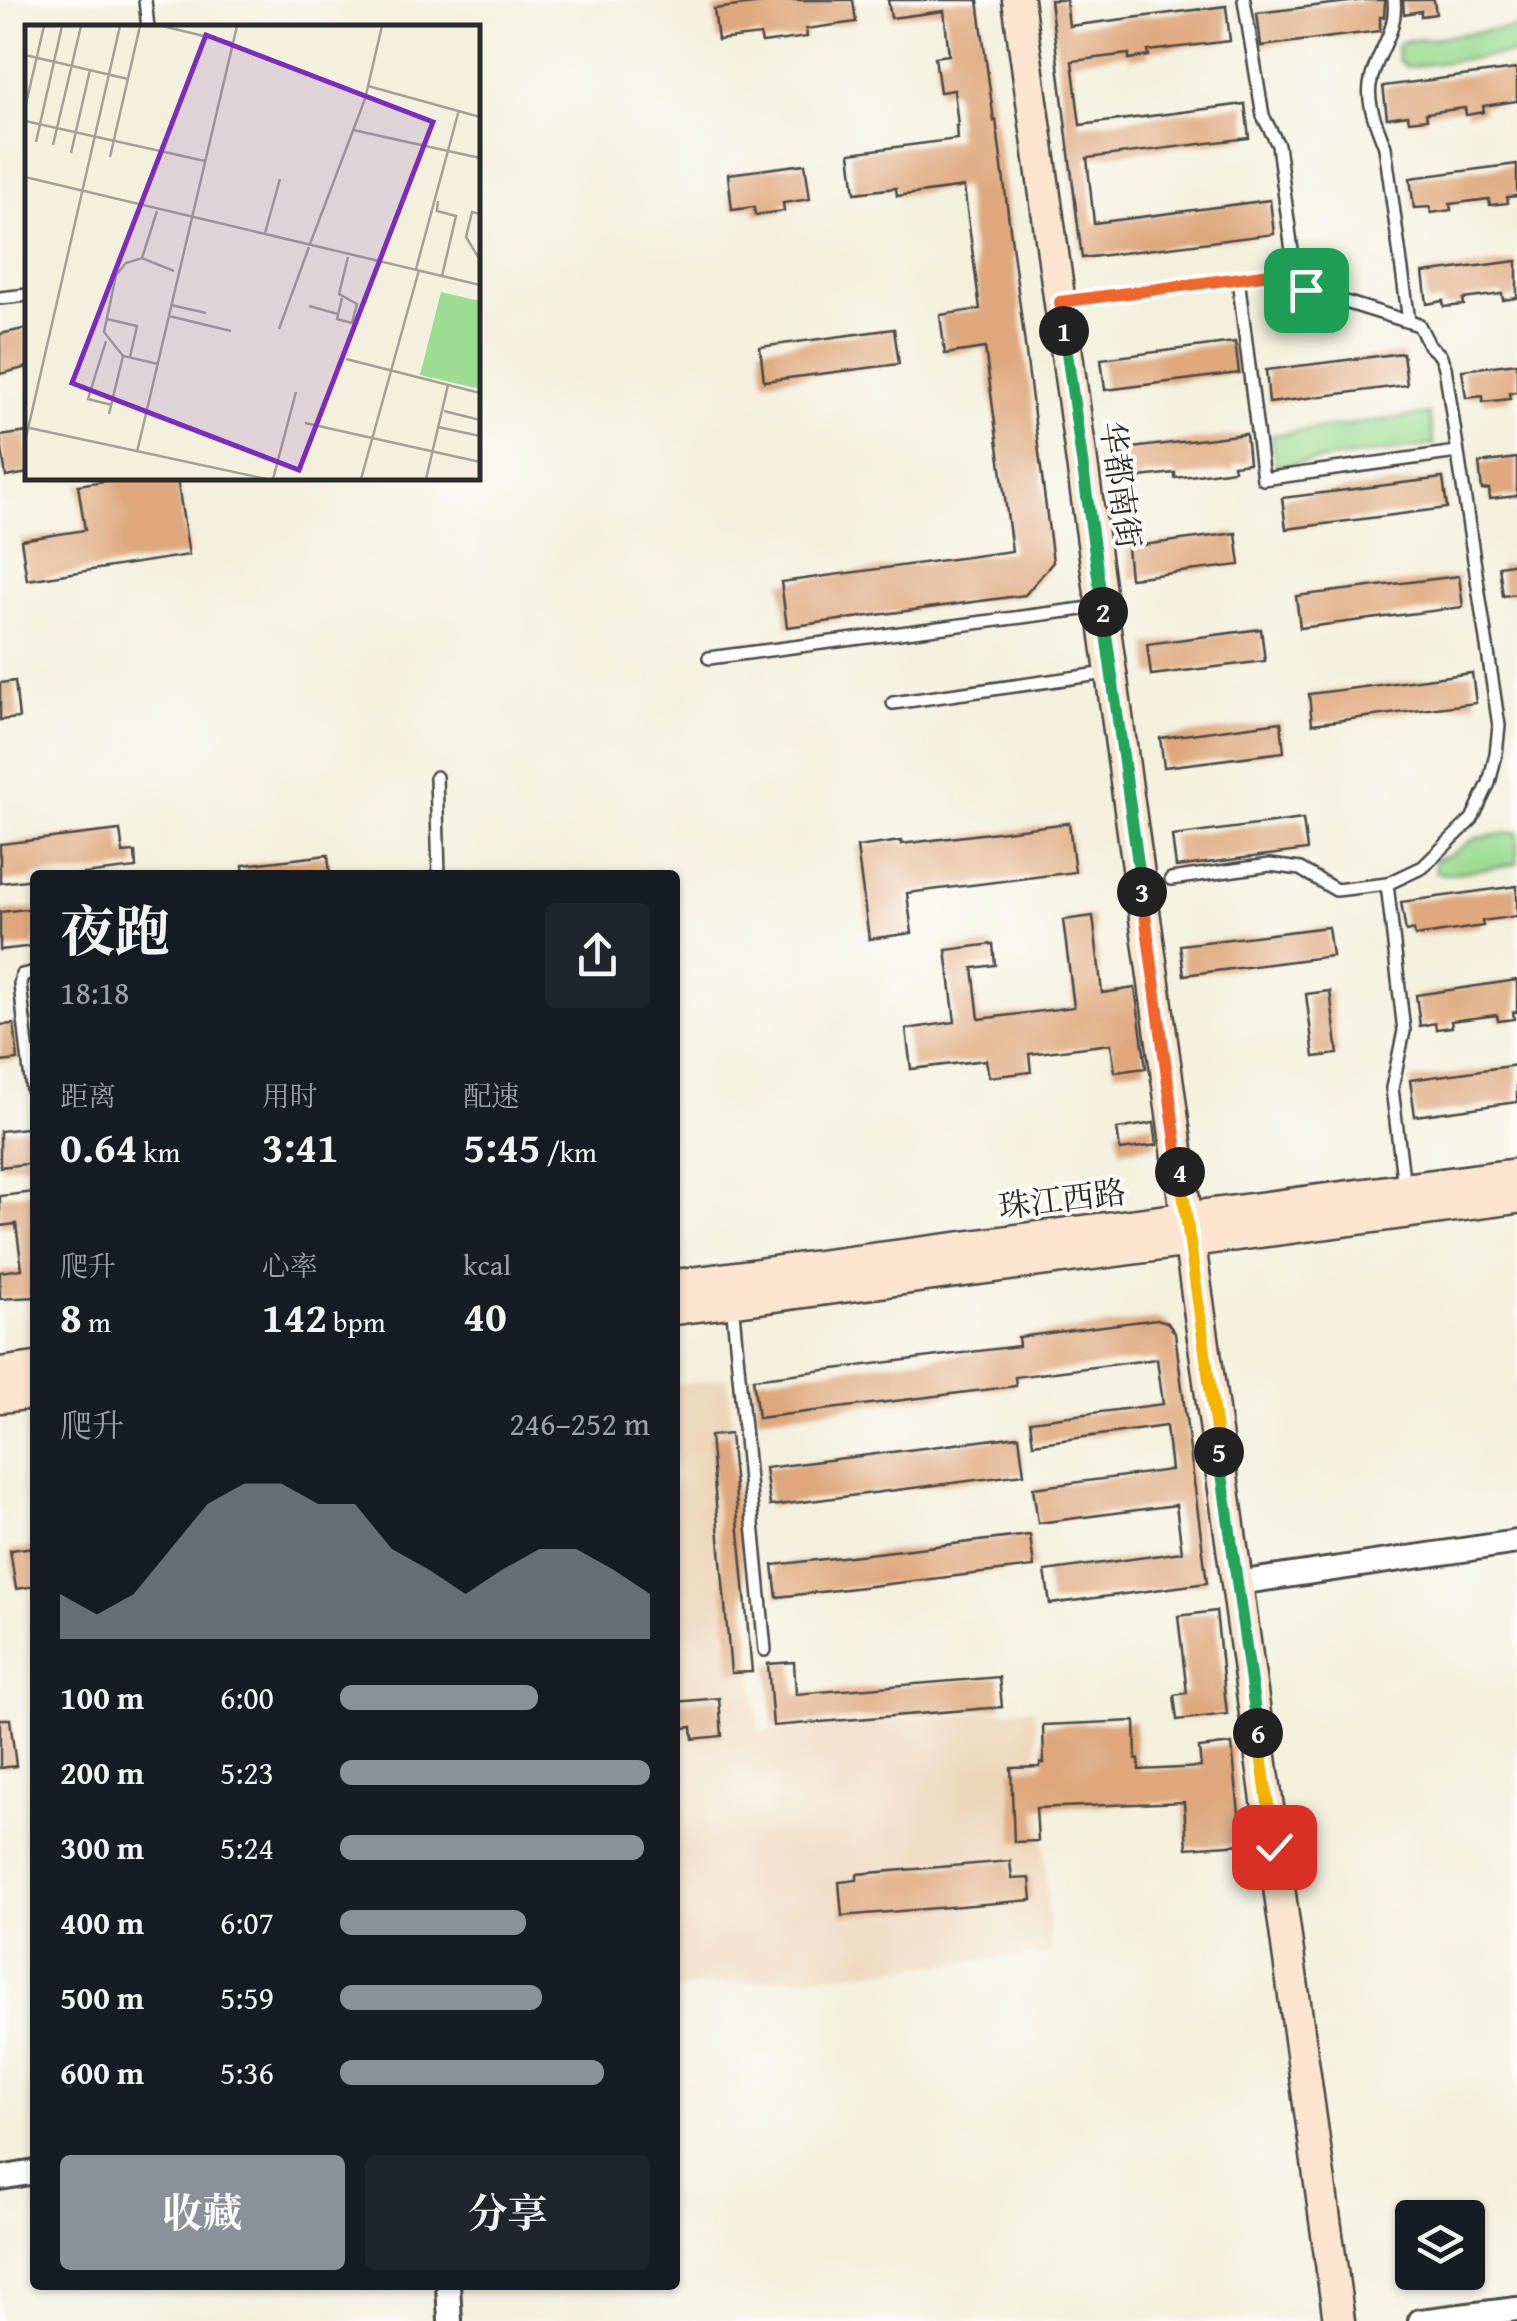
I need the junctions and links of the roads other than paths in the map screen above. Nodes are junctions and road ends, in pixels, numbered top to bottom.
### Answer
1 (145, 0) edge
2 (1018, 0) edge
3 (1244, 0) edge
4 (1394, 0) edge
5 (148, 25) edge
6 (1278, 273) junction
7 (1238, 278) junction
8 (25, 295) edge
9 (0, 298) edge
10 (1060, 302) junction
11 (1410, 321) junction
12 (1457, 452) junction
13 (1102, 606) junction
14 (708, 658) dead end
15 (1111, 673) junction
16 (893, 704) dead end
17 (436, 777) dead end
18 (439, 870) edge
19 (1171, 879) dead end
20 (1387, 884) junction
21 (30, 973) edge
22 (30, 1072) edge
23 (1517, 1174) edge
24 (1404, 1189) junction
25 (1517, 1198) edge
26 (1188, 1229) junction
27 (680, 1283) edge
28 (732, 1301) junction
29 (680, 1308) edge
30 (30, 1369) edge
31 (0, 1373) edge
32 (30, 1394) edge
33 (0, 1397) edge
34 (1517, 1542) edge
35 (1237, 1583) junction
36 (765, 1650) dead end
37 (30, 2173) edge
38 (0, 2178) edge
39 (448, 2290) edge
40 (1517, 2309) edge
41 (450, 2321) edge
42 (1340, 2321) edge
43 (1420, 2321) edge

1 - 5 lane
2 - 10 street, 华都南街
3 - 6 lane
4 - 11 lane
6 - 7 lane
6 - 11 lane
7 - 10 lane
7 - 12 lane
8 - 9 lane
10 - 13 street, 华都南街
11 - 12 lane
12 - 20 lane
13 - 14 lane
13 - 15 street, 华都南街
15 - 16 lane
15 - 26 street, 华都南街
17 - 18 lane
19 - 20 lane
20 - 24 lane
21 - 22 lane
23 - 24 street, 珠江西路
24 - 26 street, 珠江西路
25 - 26 street, 珠江西路
26 - 27 street, 珠江西路
26 - 28 street, 珠江西路
26 - 35 street, 华都南街
28 - 29 street, 珠江西路
28 - 36 lane
30 - 31 street
32 - 33 street
34 - 35 street
35 - 42 street, 华都南街
37 - 38 street
39 - 41 street
40 - 43 street

